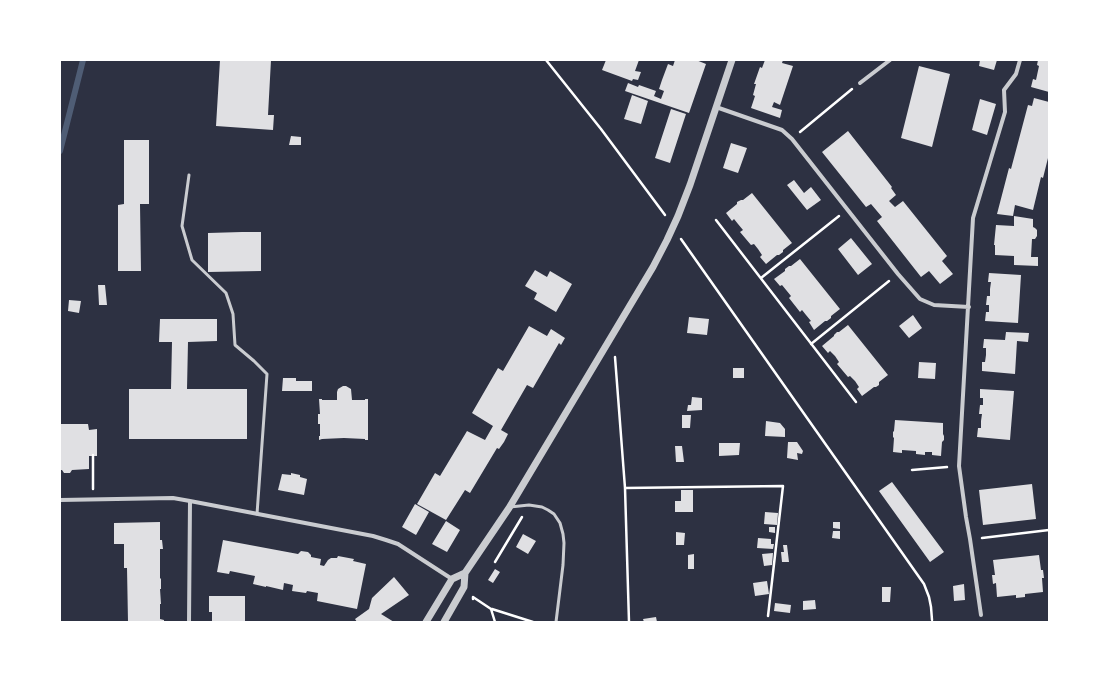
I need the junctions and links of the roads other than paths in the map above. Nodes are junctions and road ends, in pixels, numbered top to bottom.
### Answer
1 (732, 60) edge
2 (890, 60) edge
3 (1020, 60) edge
4 (860, 83) road end
5 (716, 106) junction
6 (189, 175) dead end
7 (969, 307) junction
8 (60, 500) edge
9 (190, 501) junction
10 (509, 508) junction
11 (257, 514) junction
12 (465, 573) junction
13 (452, 579) junction
14 (981, 615) dead end
15 (189, 622) edge
16 (426, 622) edge
17 (444, 622) edge
18 (556, 622) edge

1 - 5 street
2 - 4 street
3 - 7 street
5 - 7 street
5 - 10 street
6 - 11 lane
7 - 14 street
8 - 9 street
9 - 11 street
9 - 15 street
10 - 12 street
10 - 18 lane
11 - 13 street
12 - 13 street
12 - 17 street
13 - 16 street

